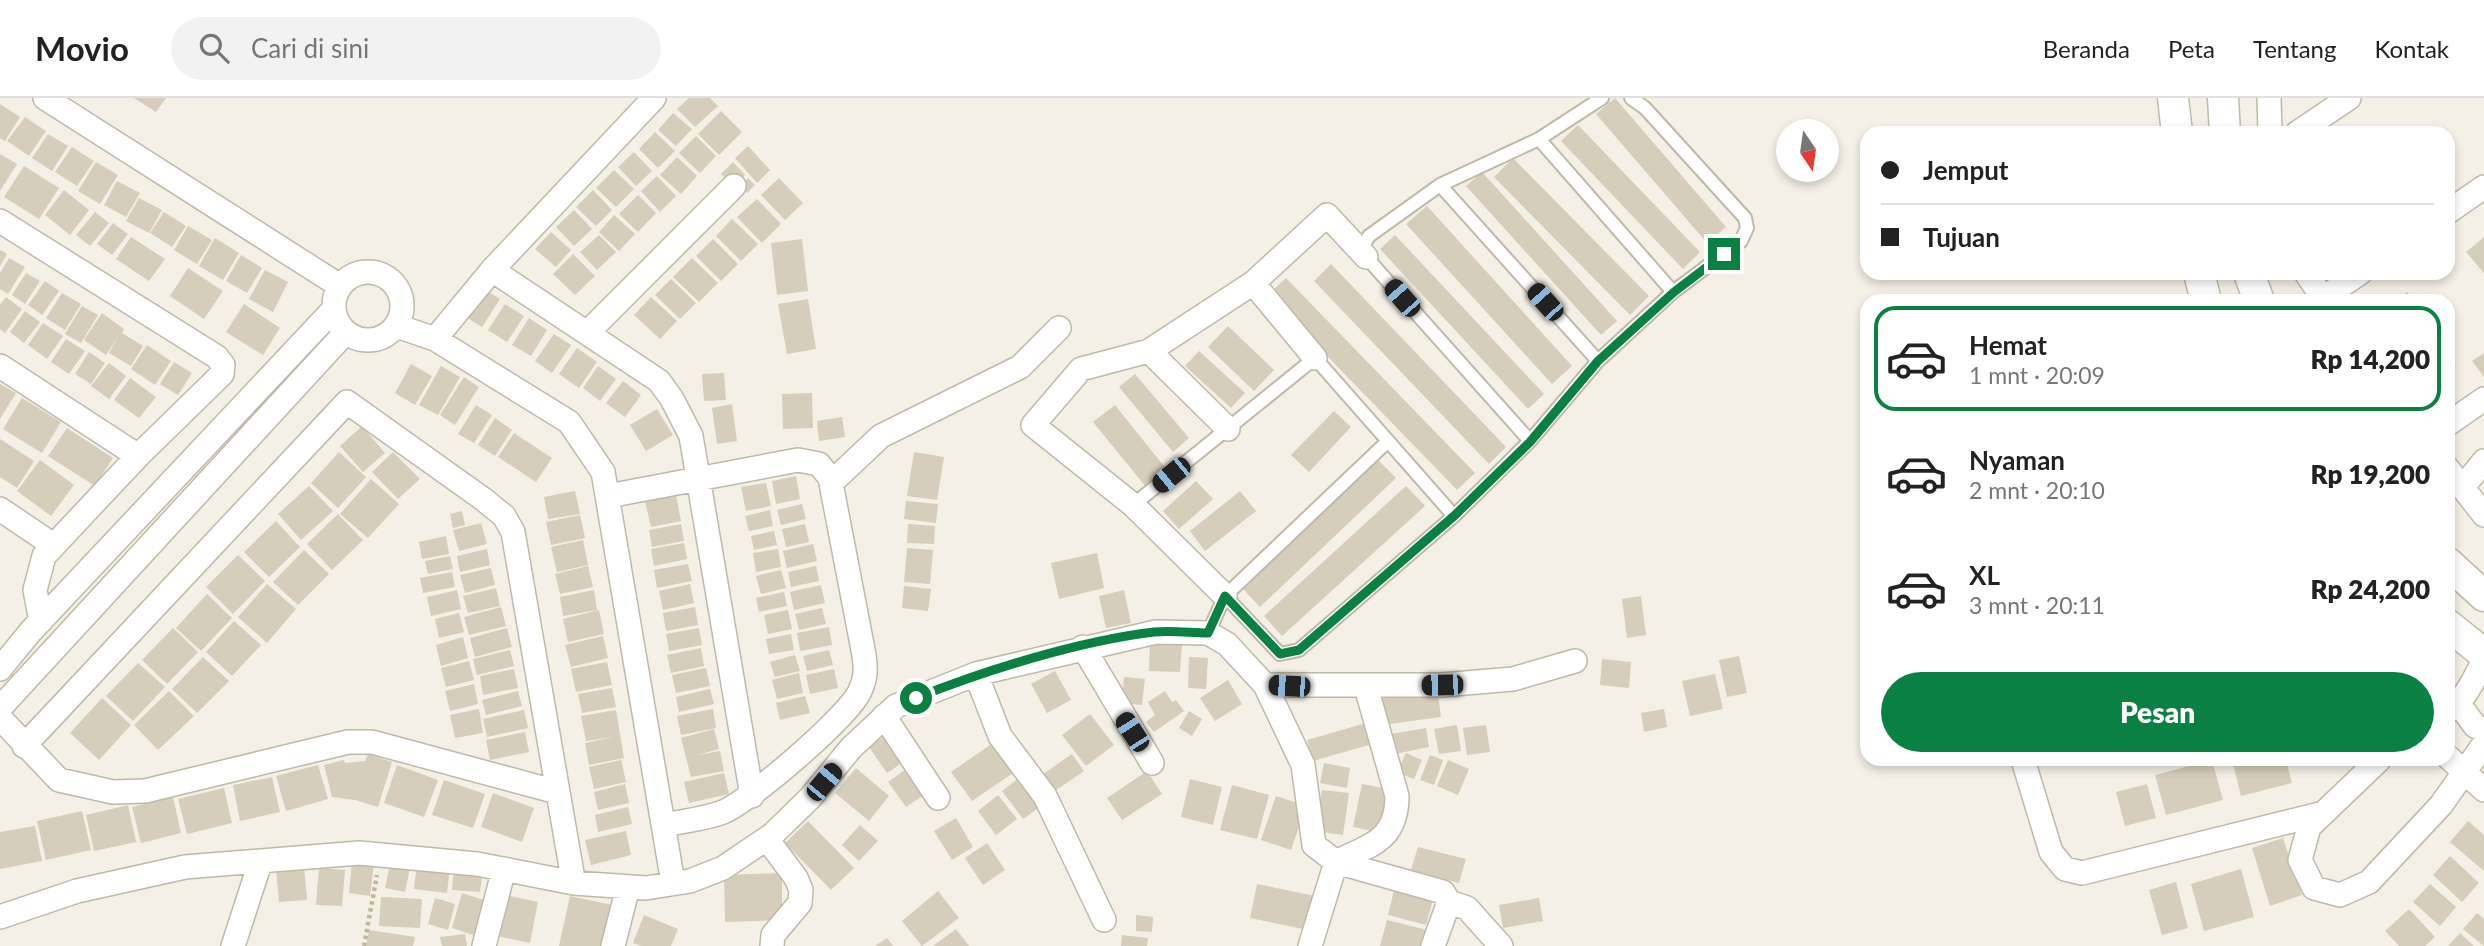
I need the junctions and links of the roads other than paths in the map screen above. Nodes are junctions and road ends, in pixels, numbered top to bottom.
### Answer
1 (45, 98) edge
2 (654, 98) edge
3 (1602, 98) edge
4 (1631, 98) edge
5 (2173, 98) edge
6 (2222, 98) edge
7 (2269, 98) edge
8 (2349, 98) edge
9 (2176, 126) edge
10 (2216, 126) edge
11 (2270, 126) edge
12 (2307, 126) edge
13 (1539, 139) junction
14 (1440, 185) junction
15 (734, 186) dead end
16 (2484, 187) edge
17 (2455, 207) edge
18 (0, 221) edge
19 (1366, 257) junction
20 (492, 270) junction
21 (2351, 280) edge
22 (1253, 283) junction
23 (340, 286) junction
24 (1674, 292) junction
25 (2332, 294) edge
26 (334, 310) junction
27 (397, 326) junction
28 (1059, 328) dead end
29 (346, 332) junction
30 (587, 333) junction
31 (435, 339) junction
32 (1149, 351) junction
33 (1315, 359) junction
34 (1598, 361) junction
35 (0, 366) edge
36 (2484, 399) edge
37 (2455, 419) edge
38 (1227, 429) junction
39 (1388, 441) junction
40 (1530, 442) junction
41 (138, 456) junction
42 (2484, 461) edge
43 (2455, 473) edge
44 (697, 477) junction
45 (2455, 478) edge
46 (831, 483) junction
47 (608, 496) junction
48 (1133, 505) junction
49 (0, 509) edge
50 (2484, 514) edge
51 (1454, 516) junction
52 (53, 545) junction
53 (2455, 569) edge
54 (1225, 596) junction
55 (2484, 596) edge
56 (41, 621) junction
57 (2455, 631) edge
58 (1208, 633) junction
59 (1083, 647) junction
60 (2484, 654) edge
61 (2484, 660) edge
62 (1575, 661) dead end
63 (0, 669) edge
64 (976, 674) junction
65 (1265, 685) junction
66 (1366, 687) junction
67 (2455, 704) edge
68 (0, 708) edge
69 (2455, 709) edge
70 (884, 716) junction
71 (0, 718) edge
72 (2484, 730) edge
73 (2484, 744) edge
74 (23, 746) junction
75 (1153, 763) dead end
76 (2456, 764) edge
77 (2025, 766) edge
78 (2373, 766) edge
79 (2484, 790) edge
80 (557, 792) junction
81 (752, 796) junction
82 (938, 798) dead end
83 (2325, 812) junction
84 (665, 825) junction
85 (767, 839) junction
86 (1336, 862) junction
87 (260, 863) junction
88 (504, 869) junction
89 (671, 871) dead end
90 (572, 873) dead end
91 (628, 887) junction
92 (1449, 902) junction
93 (0, 917) edge
94 (1104, 920) dead end
95 (233, 946) edge
96 (484, 946) edge
97 (613, 946) edge
98 (772, 946) edge
99 (1310, 946) edge
100 (1433, 946) edge
101 (1501, 946) edge

1 - 23 street
2 - 20 street
3 - 13 lane
4 - 24 lane
5 - 9 street
6 - 10 street
7 - 11 street
8 - 12 street
13 - 14 lane
13 - 24 lane
14 - 19 lane
14 - 34 lane
15 - 30 street
16 - 17 street
18 - 41 street
19 - 22 street
19 - 40 lane
20 - 30 street
20 - 31 street
21 - 25 street
22 - 32 street
22 - 33 street
23 - 26 street
23 - 27 street
24 - 34 lane
26 - 29 street
26 - 56 street
27 - 29 street
27 - 31 street
28 - 46 street
29 - 68 street
30 - 44 street
31 - 47 street
32 - 38 street
32 - 48 street
33 - 38 lane
33 - 39 lane
34 - 40 lane
35 - 41 street
36 - 37 street
38 - 48 lane
39 - 51 lane
39 - 54 lane
40 - 51 lane
41 - 52 street
42 - 43 street
44 - 46 street
44 - 47 street
44 - 81 street
45 - 50 street
46 - 81 street
47 - 84 street
48 - 54 street
49 - 52 street
51 - 54 lane
52 - 56 street
53 - 55 street
54 - 58 lane
56 - 63 street
57 - 60 street
58 - 59 street
58 - 65 street
59 - 64 street
59 - 75 street
61 - 67 street
62 - 66 street
64 - 70 street
64 - 94 street
65 - 66 street
65 - 86 street
66 - 86 street
69 - 72 street
70 - 82 street
70 - 85 street
71 - 74 street
73 - 76 street
74 - 80 street
74 - 80 street
76 - 79 street
76 - 83 street
77 - 83 street
78 - 83 street
80 - 90 street
81 - 84 street
84 - 89 street
85 - 91 street
85 - 98 street
86 - 92 street
86 - 99 street
87 - 88 street
87 - 93 street
87 - 95 street
88 - 91 street
88 - 96 street
91 - 97 street
92 - 100 street
92 - 101 street

